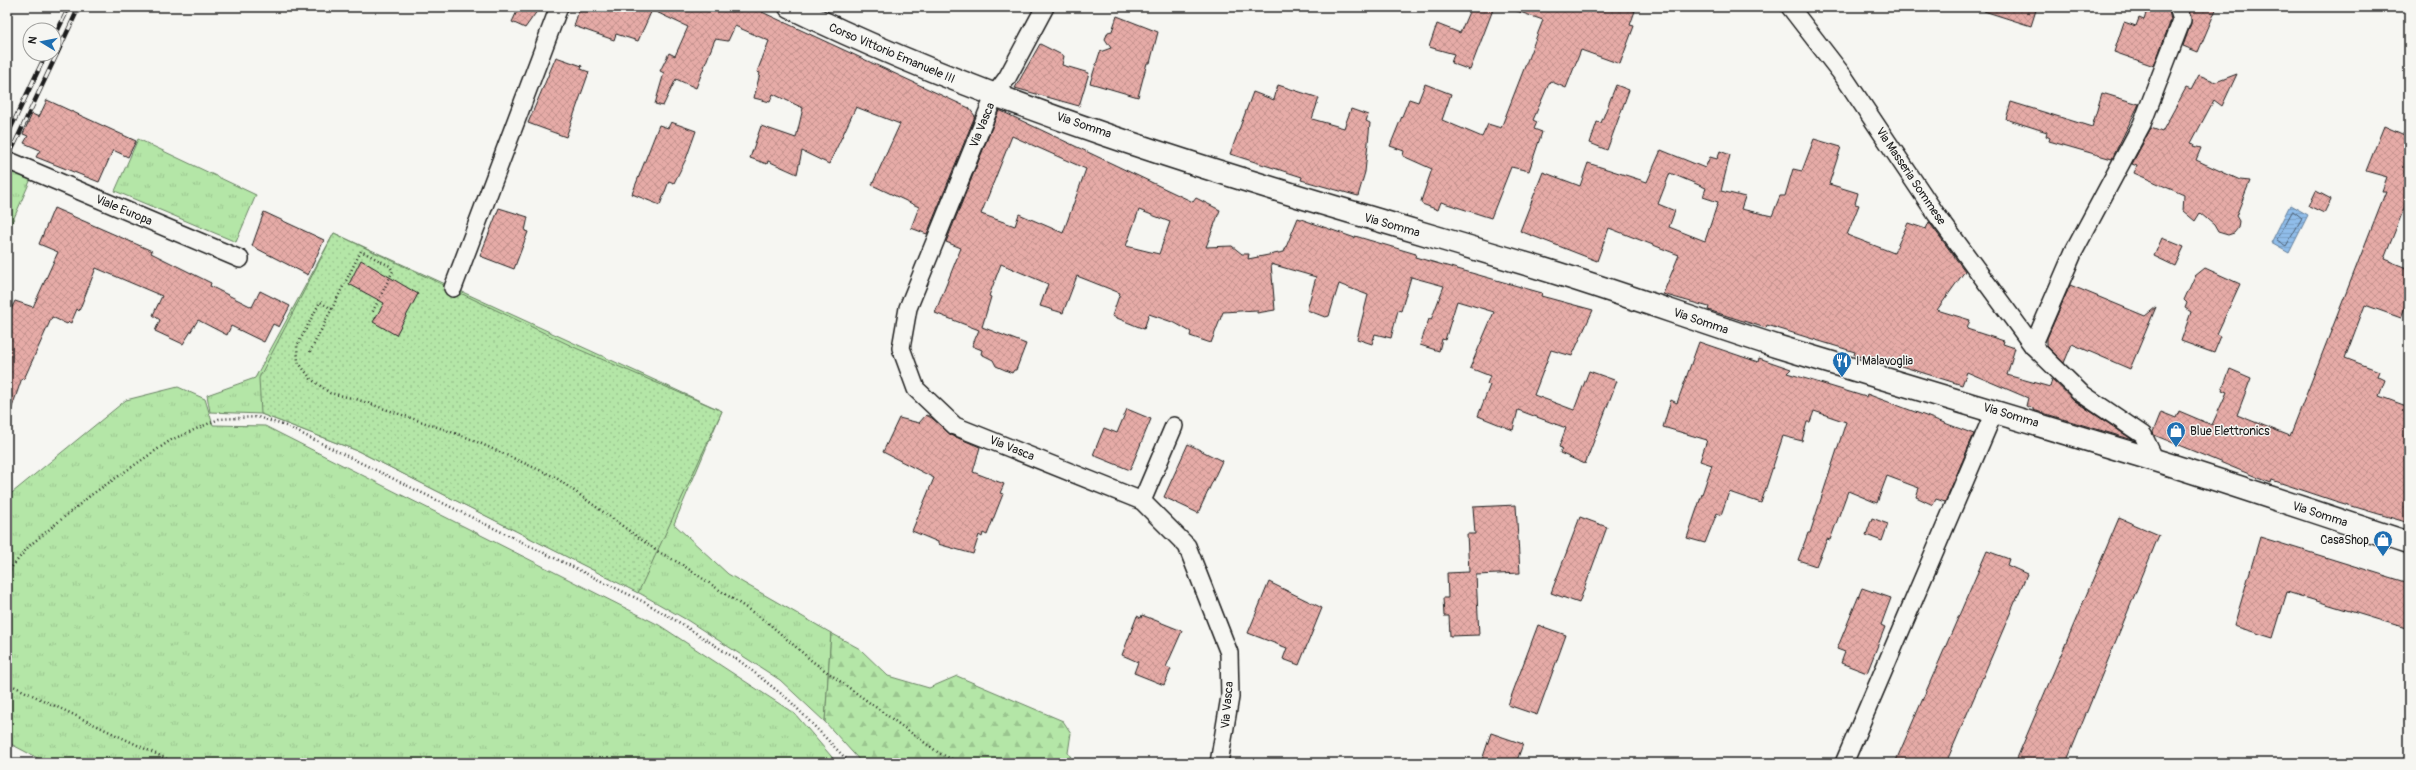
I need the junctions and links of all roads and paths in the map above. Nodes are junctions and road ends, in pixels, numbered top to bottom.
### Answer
1 (559, 7) edge
2 (790, 7) edge
3 (1045, 7) edge
4 (1790, 7) edge
5 (2178, 7) edge
6 (995, 94) junction
7 (7, 160) edge
8 (240, 259) dead end
9 (453, 288) dead end
10 (332, 309) junction
11 (372, 313) dead end
12 (2033, 346) junction
13 (310, 352) dead end
14 (1995, 410) junction
15 (1174, 426) dead end
16 (2155, 460) junction
17 (1142, 501) junction
18 (2409, 543) edge
19 (7, 573) edge
20 (7, 684) edge
21 (175, 763) edge
22 (850, 763) edge
23 (960, 763) edge
24 (1219, 763) edge
25 (1844, 763) edge

1 - 9 street
2 - 6 street, Corso Vittorio Emanuele III
3 - 6 street, Via Vasca
4 - 12 street, Via Masseria Sommese
5 - 12 street
6 - 14 street, Via Somma
6 - 17 street, Via Vasca
7 - 8 street, Viale Europa
10 - 11 path
10 - 13 path
10 - 23 path
12 - 16 street, Via Masseria Sommese
14 - 16 street, Via Somma
14 - 25 street
15 - 17 street
16 - 18 street, Via Somma
17 - 24 street, Via Vasca
19 - 22 path
20 - 21 path

